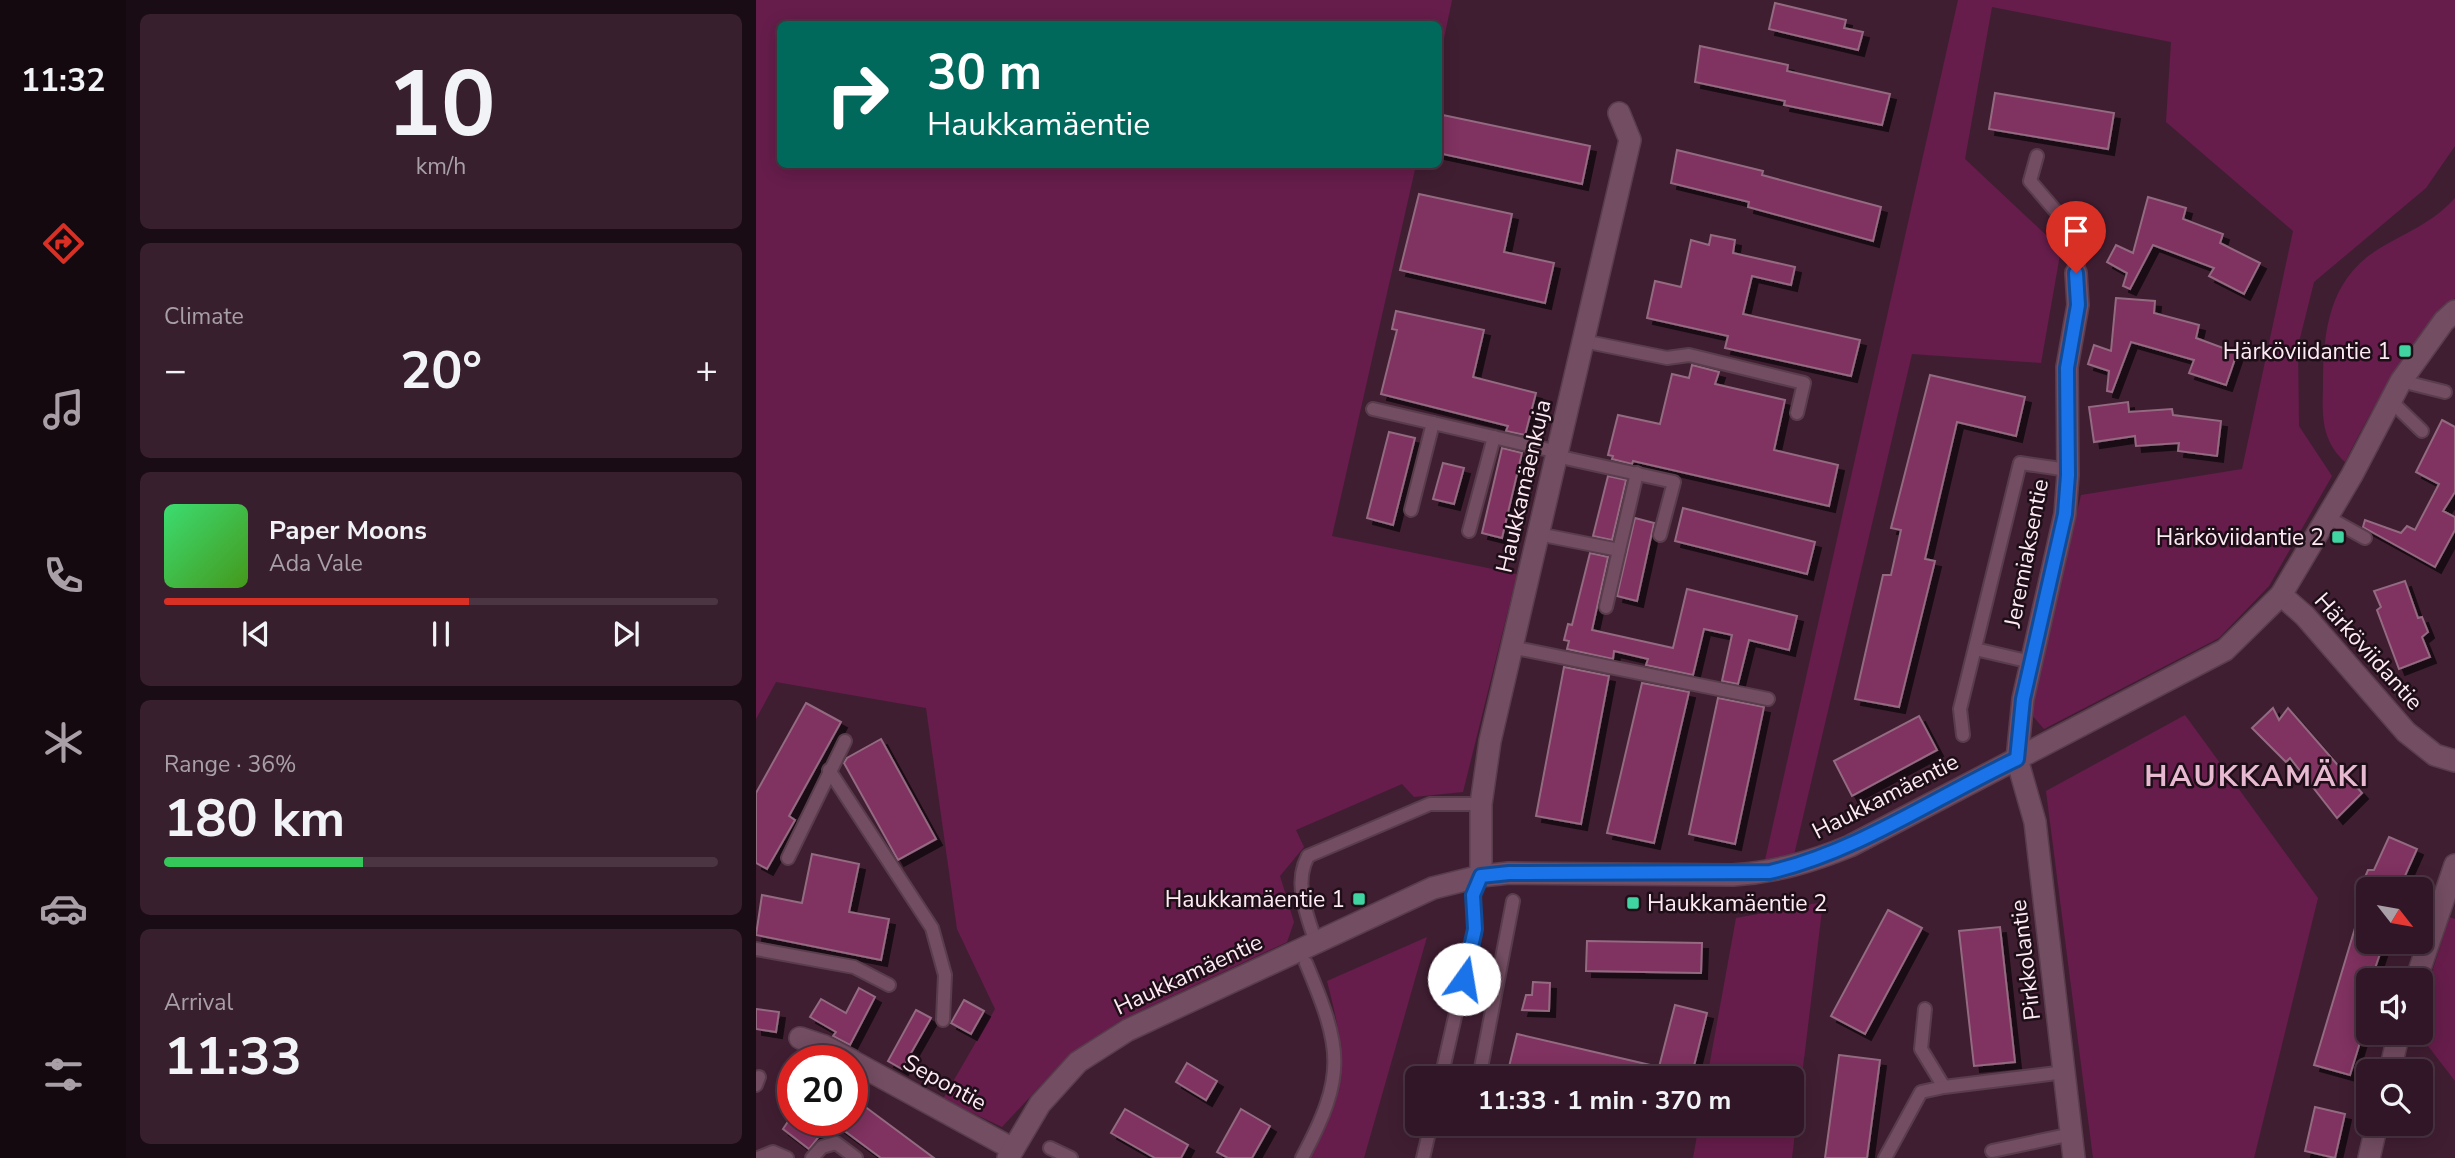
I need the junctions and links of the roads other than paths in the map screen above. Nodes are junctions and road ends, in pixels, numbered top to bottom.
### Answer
1 (1619, 113) dead end
2 (2037, 156) dead end
3 (2076, 273) joint
4 (2455, 311) edge
5 (1583, 341) junction
6 (2401, 381) junction
7 (2445, 392) dead end
8 (2391, 401) junction
9 (1373, 409) dead end
10 (1797, 413) dead end
11 (1433, 423) junction
12 (2422, 430) dead end
13 (1494, 437) junction
14 (1557, 454) junction
15 (2068, 470) junction
16 (1637, 473) junction
17 (1411, 510) dead end
18 (2327, 517) junction
19 (1469, 531) dead end
20 (1538, 534) junction
21 (1660, 535) dead end
22 (2365, 538) dead end
23 (1619, 550) junction
24 (2281, 595) junction
25 (1606, 607) dead end
26 (1511, 647) junction
27 (1975, 649) junction
28 (2031, 662) junction
29 (1768, 699) dead end
30 (1963, 735) dead end
31 (845, 741) dead end
32 (2017, 759) junction
33 (2455, 761) edge
34 (829, 770) junction
35 (1481, 804) junction
36 (788, 858) dead end
37 (2455, 865) edge
38 (1481, 876) junction
39 (1513, 901) dead end
40 (1316, 943) junction
41 (756, 949) edge
42 (1306, 963) dead end
43 (2420, 968) edge
44 (889, 985) dead end
45 (1925, 1009) dead end
46 (943, 1020) dead end
47 (800, 1038) dead end
48 (821, 1045) edge
49 (1444, 1066) edge
50 (1481, 1066) edge
51 (868, 1070) edge
52 (2065, 1072) junction
53 (1944, 1087) junction
54 (2071, 1134) junction
55 (1428, 1136) edge
56 (2374, 1136) edge
57 (1050, 1148) dead end
58 (1992, 1151) dead end
59 (1010, 1153) edge
60 (758, 1158) edge
61 (787, 1158) edge
62 (812, 1158) edge
63 (856, 1158) edge
64 (1071, 1158) edge
65 (1302, 1158) edge
66 (1423, 1158) edge
67 (1885, 1158) edge
68 (2074, 1158) edge
69 (2369, 1158) edge

1 - 5 street, Haukkamäenkuja
2 - 3 lane
3 - 15 street, Jeremiaksentie
4 - 6 street, Haukkamäentie
5 - 10 lane
5 - 14 street, Haukkamäenkuja
6 - 7 lane
6 - 8 street, Haukkamäentie
8 - 12 lane
8 - 18 street, Haukkamäentie
9 - 11 lane
11 - 13 lane
11 - 17 lane
13 - 14 lane
13 - 19 lane
14 - 16 lane
14 - 20 street, Haukkamäenkuja
15 - 27 lane
15 - 28 street, Jeremiaksentie
16 - 21 lane
16 - 23 lane
18 - 22 lane
18 - 24 street, Haukkamäentie
20 - 23 lane
20 - 26 street, Haukkamäenkuja
23 - 25 lane
24 - 32 street, Haukkamäentie
24 - 33 street, Härköviidantie
26 - 29 lane
26 - 35 street, Haukkamäenkuja
27 - 28 lane
27 - 30 lane
28 - 32 street, Jeremiaksentie
31 - 34 lane
32 - 38 street, Haukkamäentie
32 - 52 street, Pirkkolantie
34 - 36 lane
34 - 46 lane
35 - 38 street, Haukkamäenkuja
35 - 40 lane
37 - 43 street
38 - 40 street, Haukkamäentie
38 - 49 lane
39 - 50 lane
40 - 59 street, Haukkamäentie
41 - 44 lane
42 - 65 lane
45 - 53 lane
47 - 48 street, Sepontie
51 - 59 street, Sepontie
52 - 53 lane
52 - 54 street, Pirkkolantie
53 - 67 lane
54 - 58 lane
54 - 68 street, Pirkkolantie
55 - 66 lane
56 - 69 street
57 - 64 lane
60 - 61 lane
62 - 63 lane

